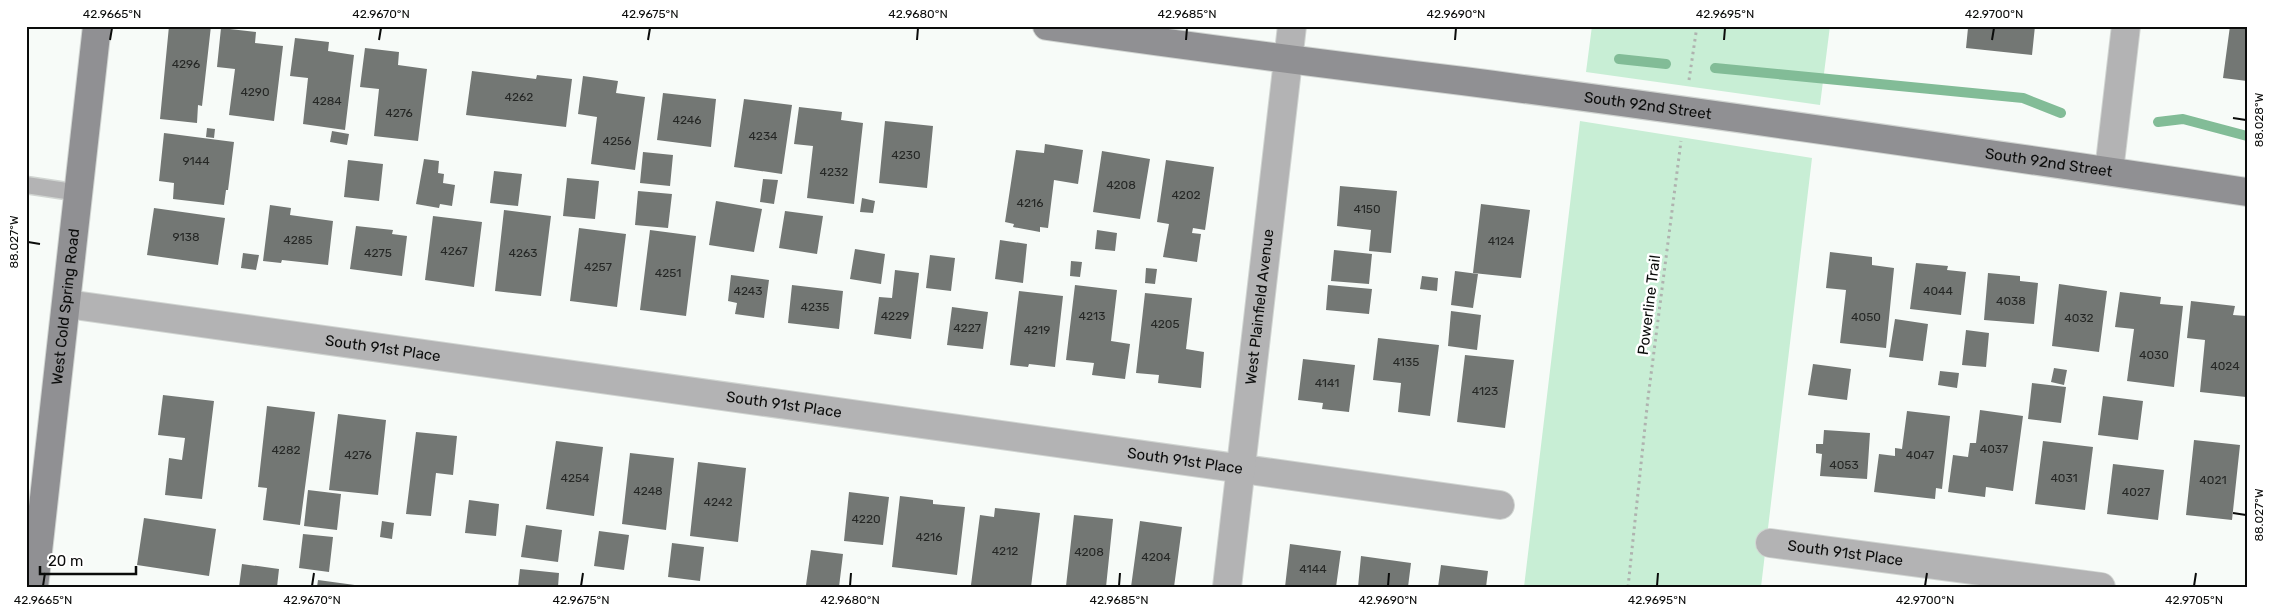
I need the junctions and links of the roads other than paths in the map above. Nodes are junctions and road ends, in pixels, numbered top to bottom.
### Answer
1 (97, 26) edge
2 (1047, 26) edge
3 (1292, 26) edge
4 (2126, 26) edge
5 (1288, 61) junction
6 (2109, 171) junction
7 (26, 185) edge
8 (2247, 192) edge
9 (80, 193) junction
10 (67, 304) junction
11 (1240, 470) junction
12 (1500, 505) dead end
13 (1770, 543) dead end
14 (34, 587) edge
15 (1227, 587) edge
16 (2100, 587) edge

1 - 9 main road, West Cold Spring Road
2 - 5 main road, South 92nd Street
3 - 5 street, West Plainfield Avenue
4 - 6 street
5 - 6 main road, South 92nd Street
5 - 11 street, West Plainfield Avenue
6 - 8 main road, South 92nd Street
7 - 9 lane
9 - 10 main road, West Cold Spring Road
10 - 11 street, South 91st Place
10 - 14 main road, West Cold Spring Road
11 - 12 street, South 91st Place
11 - 15 street, West Plainfield Avenue
13 - 16 street, South 91st Place

